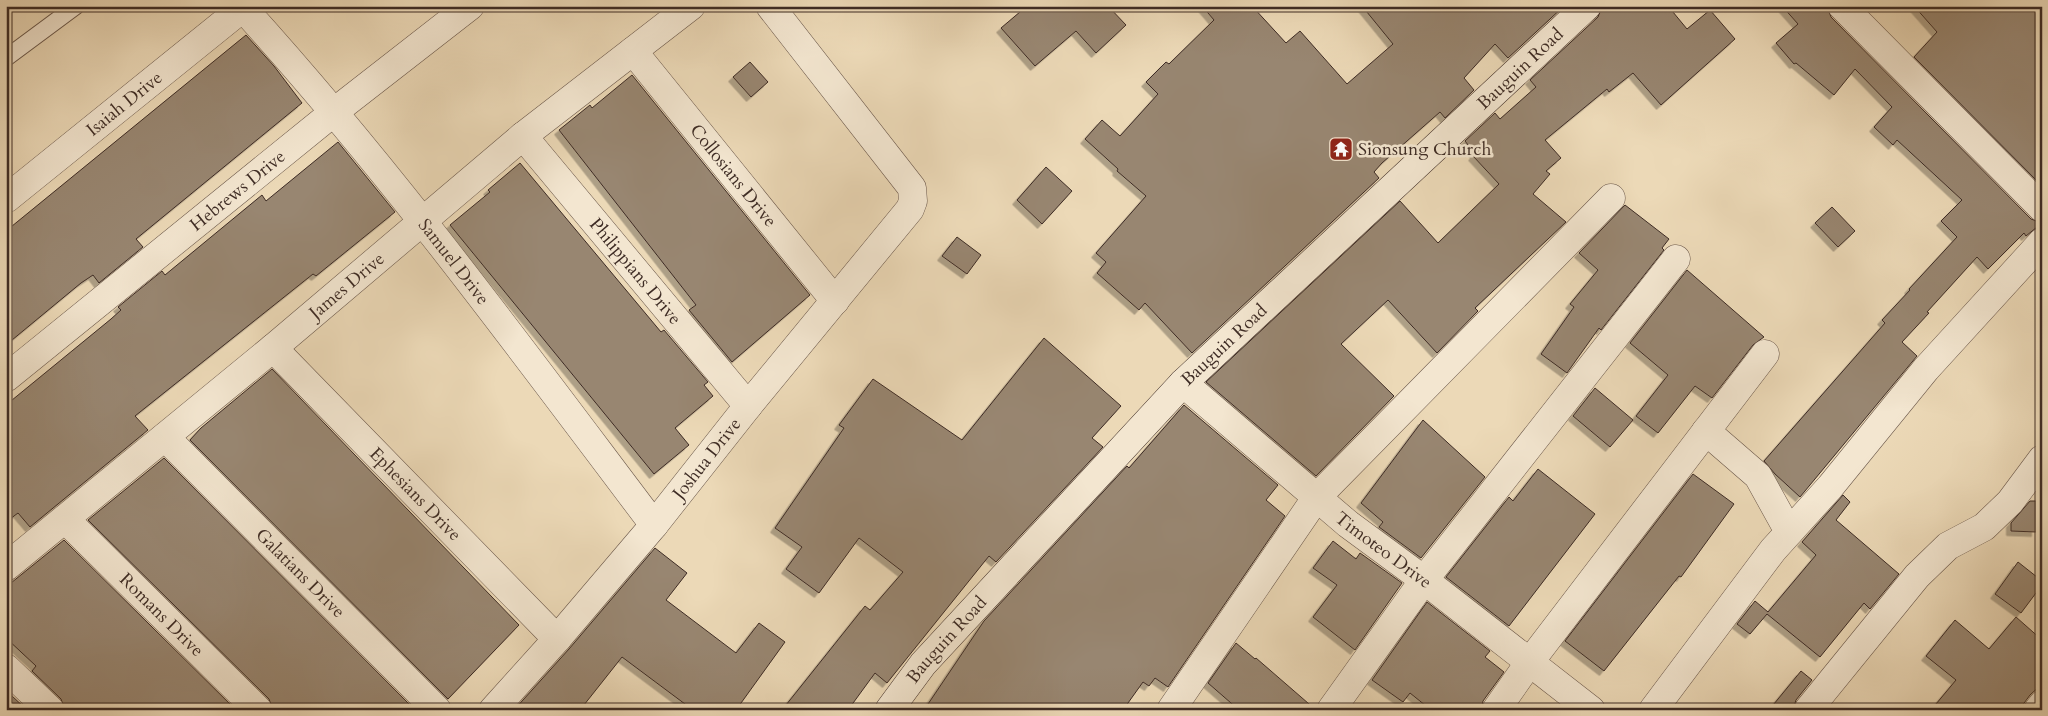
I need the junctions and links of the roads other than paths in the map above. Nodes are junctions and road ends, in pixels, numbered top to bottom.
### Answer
1 (76, 6) edge
2 (470, 6) edge
3 (691, 6) edge
4 (770, 6) edge
5 (1587, 6) edge
6 (1842, 6) edge
7 (244, 7) edge
8 (633, 51) junction
9 (6, 58) edge
10 (334, 112) junction
11 (523, 136) junction
12 (1611, 198) dead end
13 (6, 199) edge
14 (2042, 208) edge
15 (423, 220) junction
16 (2042, 242) edge
17 (1676, 259) dead end
18 (835, 301) junction
19 (273, 348) junction
20 (1765, 354) dead end
21 (6, 378) edge
22 (1183, 383) junction
23 (748, 406) junction
24 (1706, 431) junction
25 (165, 437) junction
26 (2042, 459) edge
27 (1316, 498) junction
28 (64, 519) junction
29 (654, 525) junction
30 (1789, 532) junction
31 (6, 567) edge
32 (1424, 580) junction
33 (557, 639) junction
34 (1529, 663) junction
35 (6, 668) edge
36 (2042, 705) edge
37 (50, 710) edge
38 (258, 710) edge
39 (437, 710) edge
40 (493, 710) edge
41 (889, 710) edge
42 (1171, 710) edge
43 (1331, 710) edge
44 (1496, 710) edge
45 (1591, 710) edge
46 (1653, 710) edge
47 (1808, 710) edge
48 (2038, 710) edge

1 - 9 lane
2 - 10 street, Hebrews Drive
3 - 8 street, James Drive
4 - 18 street, Joshua Drive
5 - 22 street, Bauguin Road
6 - 14 street
7 - 10 street, Samuel Drive
7 - 13 street, Isaiah Drive
8 - 11 street, James Drive
8 - 18 street, Collosians Drive
10 - 15 street, Samuel Drive
10 - 21 street, Hebrews Drive
11 - 15 street, James Drive
11 - 23 street, Philippians Drive
12 - 27 street
15 - 19 street, James Drive
15 - 29 street, Samuel Drive
16 - 30 street
17 - 32 street
18 - 23 street, Joshua Drive
19 - 25 street, James Drive
19 - 33 street, Ephesians Drive
20 - 24 street
22 - 27 street, Timoteo Drive
22 - 41 street, Bauguin Road
23 - 29 street, Joshua Drive
24 - 30 street
24 - 34 street
25 - 28 street, James Drive
25 - 39 street, Galatians Drive
26 - 47 street
27 - 32 street, Timoteo Drive
27 - 42 street
28 - 31 street, James Drive
28 - 38 street, Romans Drive
29 - 33 street, Joshua Drive
30 - 46 street
32 - 34 street, Timoteo Drive
32 - 43 street
33 - 40 street, Joshua Drive
34 - 44 street
34 - 45 street, Timoteo Drive
35 - 37 street
36 - 48 street

